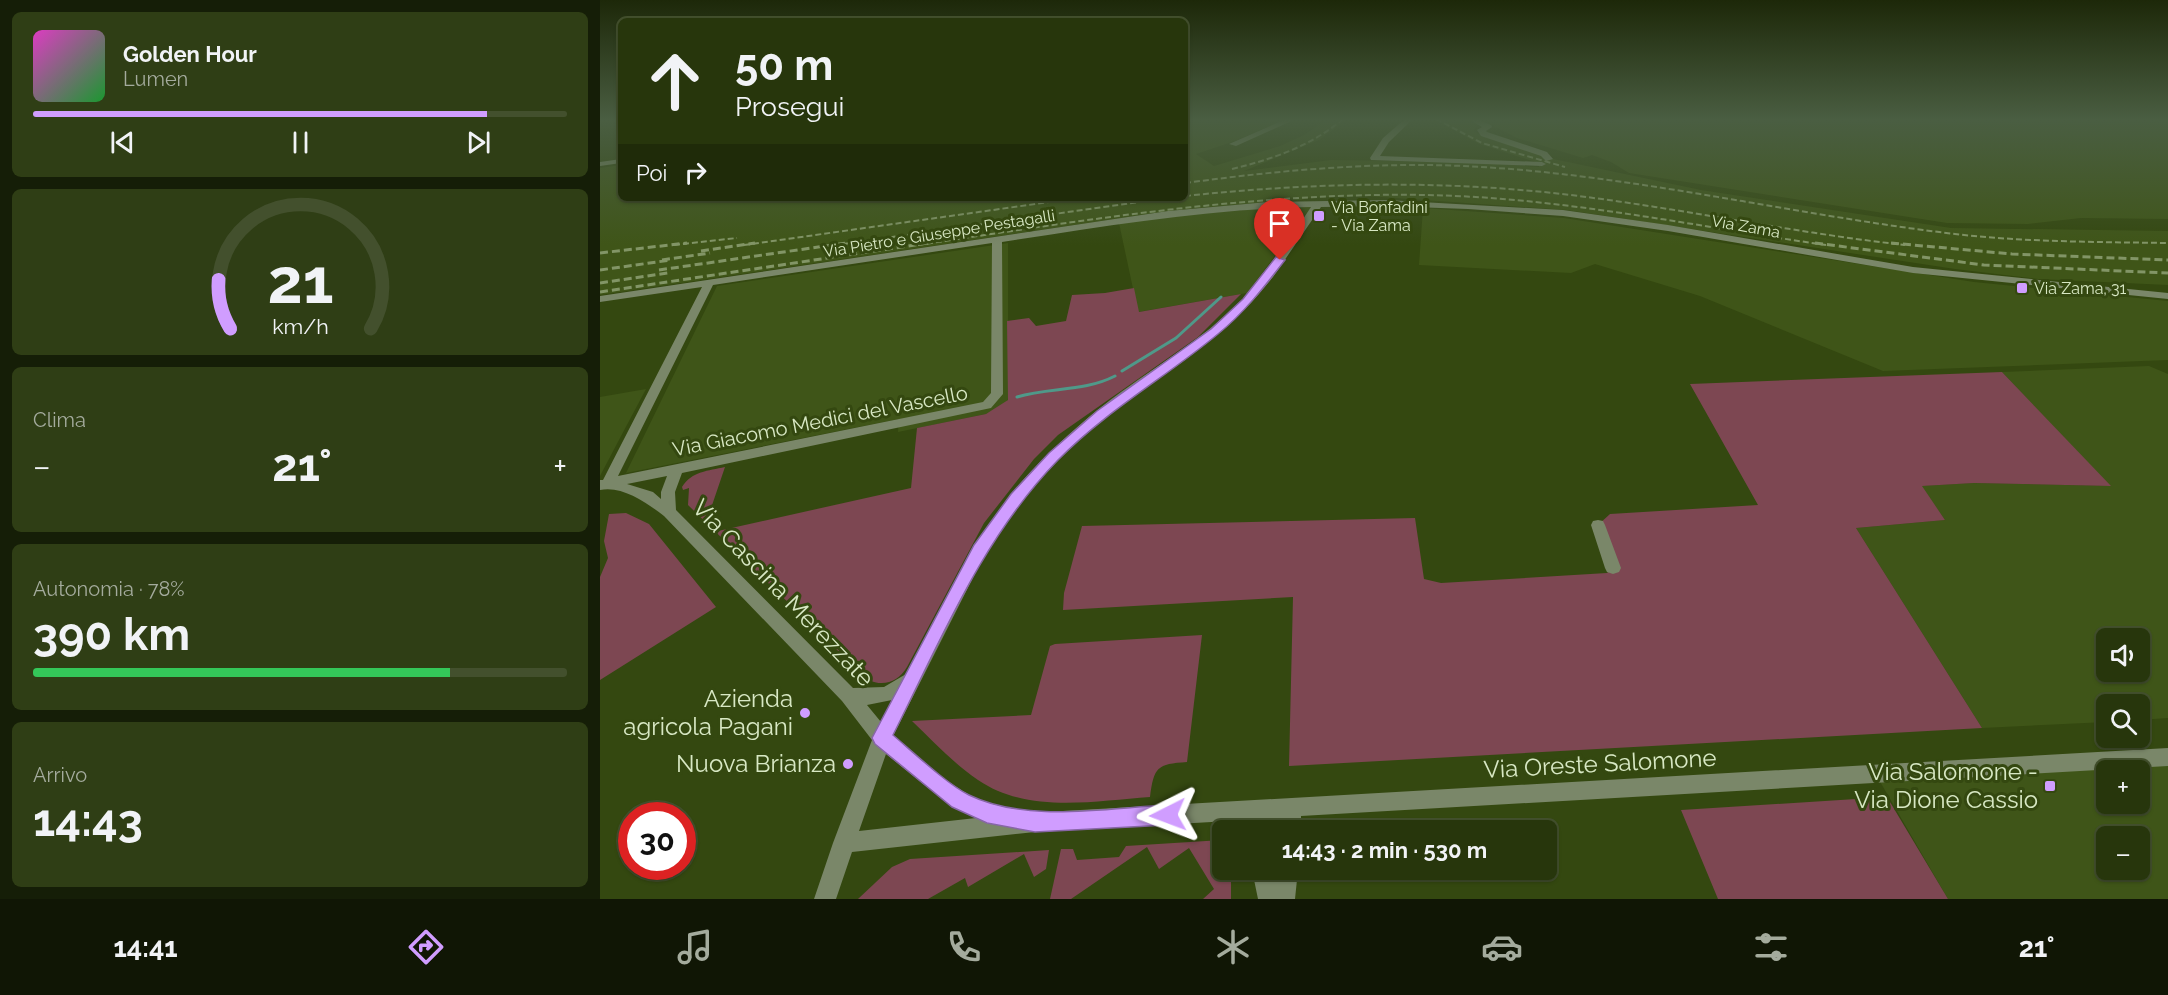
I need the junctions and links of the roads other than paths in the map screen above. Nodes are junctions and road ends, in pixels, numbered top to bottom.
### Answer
1 (618, 161) edge
2 (600, 164) edge
3 (1318, 204) junction
4 (997, 240) junction
5 (709, 283) junction
6 (2168, 296) edge
7 (600, 299) edge
8 (676, 470) junction
9 (604, 484) edge
10 (669, 512) junction
11 (1598, 525) dead end
12 (1613, 568) dead end
13 (916, 673) junction
14 (848, 696) junction
15 (882, 738) junction
16 (2168, 756) edge
17 (1291, 808) junction
18 (1256, 810) junction
19 (1257, 820) edge
20 (1291, 820) edge
21 (1035, 822) junction
22 (843, 843) junction
23 (1265, 880) edge
24 (1286, 880) edge
25 (825, 899) edge
26 (1269, 899) edge
27 (1284, 899) edge

1 - 2 street
3 - 4 street, Via Pietro e Giuseppe Pestagalli
3 - 6 street, Via Zama
3 - 13 street
4 - 5 street, Via Pietro e Giuseppe Pestagalli
4 - 8 street, Via Giacomo Medici del Vascello
5 - 7 street, Via Pietro e Giuseppe Pestagalli
5 - 9 street
8 - 9 street, Via Giacomo Medici del Vascello
8 - 10 street
9 - 10 street, Via Cascina Merezzate
10 - 14 street, Via Cascina Merezzate
11 - 12 street
13 - 14 street
13 - 15 street
14 - 15 street, Via Cascina Merezzate
15 - 21 street, Via Cascina Merezzate
15 - 22 street
16 - 17 street, Via Oreste Salomone
17 - 18 street, Via Oreste Salomone
17 - 20 street
18 - 19 street
18 - 21 street, Via Oreste Salomone
21 - 22 street
22 - 25 street
23 - 26 street
24 - 27 street

